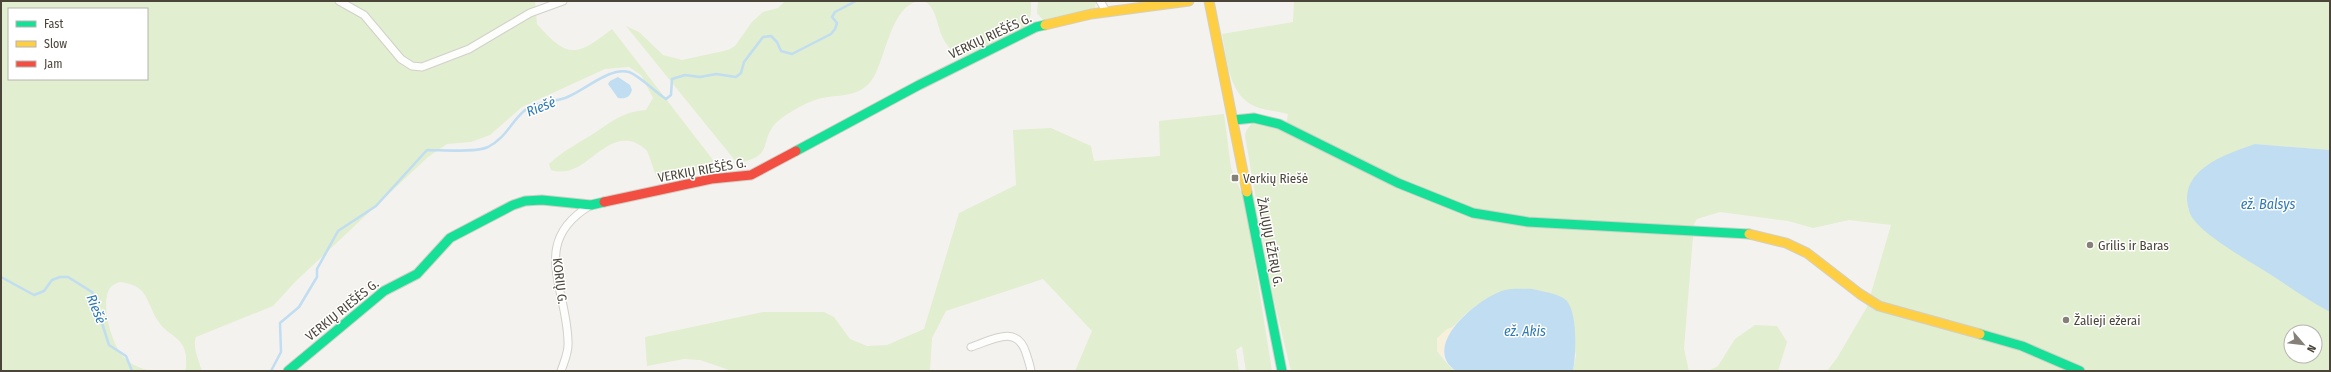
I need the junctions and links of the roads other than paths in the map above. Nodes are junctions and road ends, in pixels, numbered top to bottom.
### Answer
1 (339, 1) edge
2 (563, 1) edge
3 (1100, 1) edge
4 (1189, 1) edge
5 (1209, 1) edge
6 (1106, 11) junction
7 (1234, 120) junction
8 (591, 205) junction
9 (971, 347) dead end
10 (288, 371) edge
11 (561, 371) edge
12 (1031, 371) edge
13 (1282, 371) edge
14 (2080, 371) edge

1 - 2 street
3 - 6 street
4 - 6 street, VERKIŲ RIEŠĖS G.
5 - 7 street, ŽALIŲJŲ EŽERŲ G.
6 - 8 street, VERKIŲ RIEŠĖS G.
7 - 13 street, ŽALIŲJŲ EŽERŲ G.
7 - 14 street
8 - 10 street, VERKIŲ RIEŠĖS G.
8 - 11 street, KORIŲ G.
9 - 12 street

